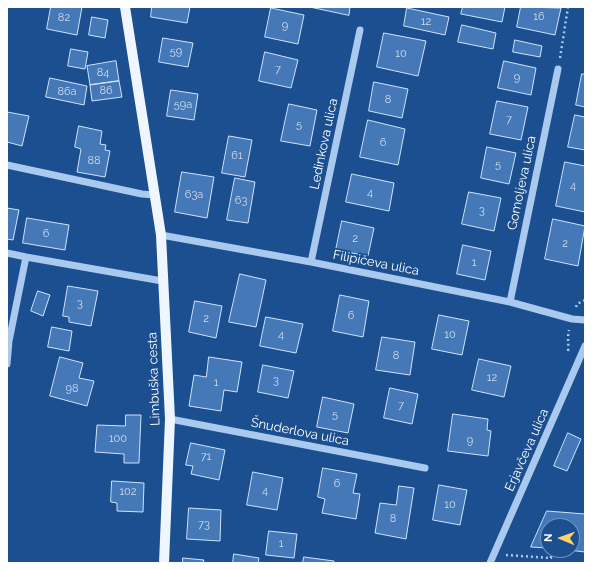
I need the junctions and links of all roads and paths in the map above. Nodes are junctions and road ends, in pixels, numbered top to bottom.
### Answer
1 (125, 7) edge
2 (568, 7) edge
3 (360, 30) dead end
4 (558, 68) joint
5 (7, 165) edge
6 (154, 195) junction
7 (161, 235) junction
8 (7, 253) edge
9 (26, 257) junction
10 (311, 262) junction
11 (162, 281) junction
12 (585, 300) edge
13 (510, 302) junction
14 (577, 304) dead end
15 (585, 320) edge
16 (567, 337) dead end
17 (585, 346) edge
18 (567, 356) dead end
19 (7, 364) edge
20 (170, 419) junction
21 (425, 468) dead end
22 (505, 555) dead end
23 (540, 557) edge
24 (164, 563) edge
25 (490, 563) edge

1 - 6 main road, Limbuška cesta
2 - 4 path
3 - 10 street, Ledinkova ulica
4 - 13 street, Gomoljeva ulica
5 - 6 street
6 - 7 main road, Limbuška cesta
7 - 10 street, Filipičeva ulica
7 - 11 main road, Limbuška cesta
8 - 9 street
9 - 11 street
9 - 19 street
10 - 13 street, Filipičeva ulica
11 - 20 main road, Limbuška cesta
12 - 14 path
13 - 15 street, Filipičeva ulica
16 - 18 path
17 - 25 street, Erjavčeva ulica
20 - 21 street, Šnuderlova ulica
20 - 24 main road, Limbuška cesta
22 - 23 path

